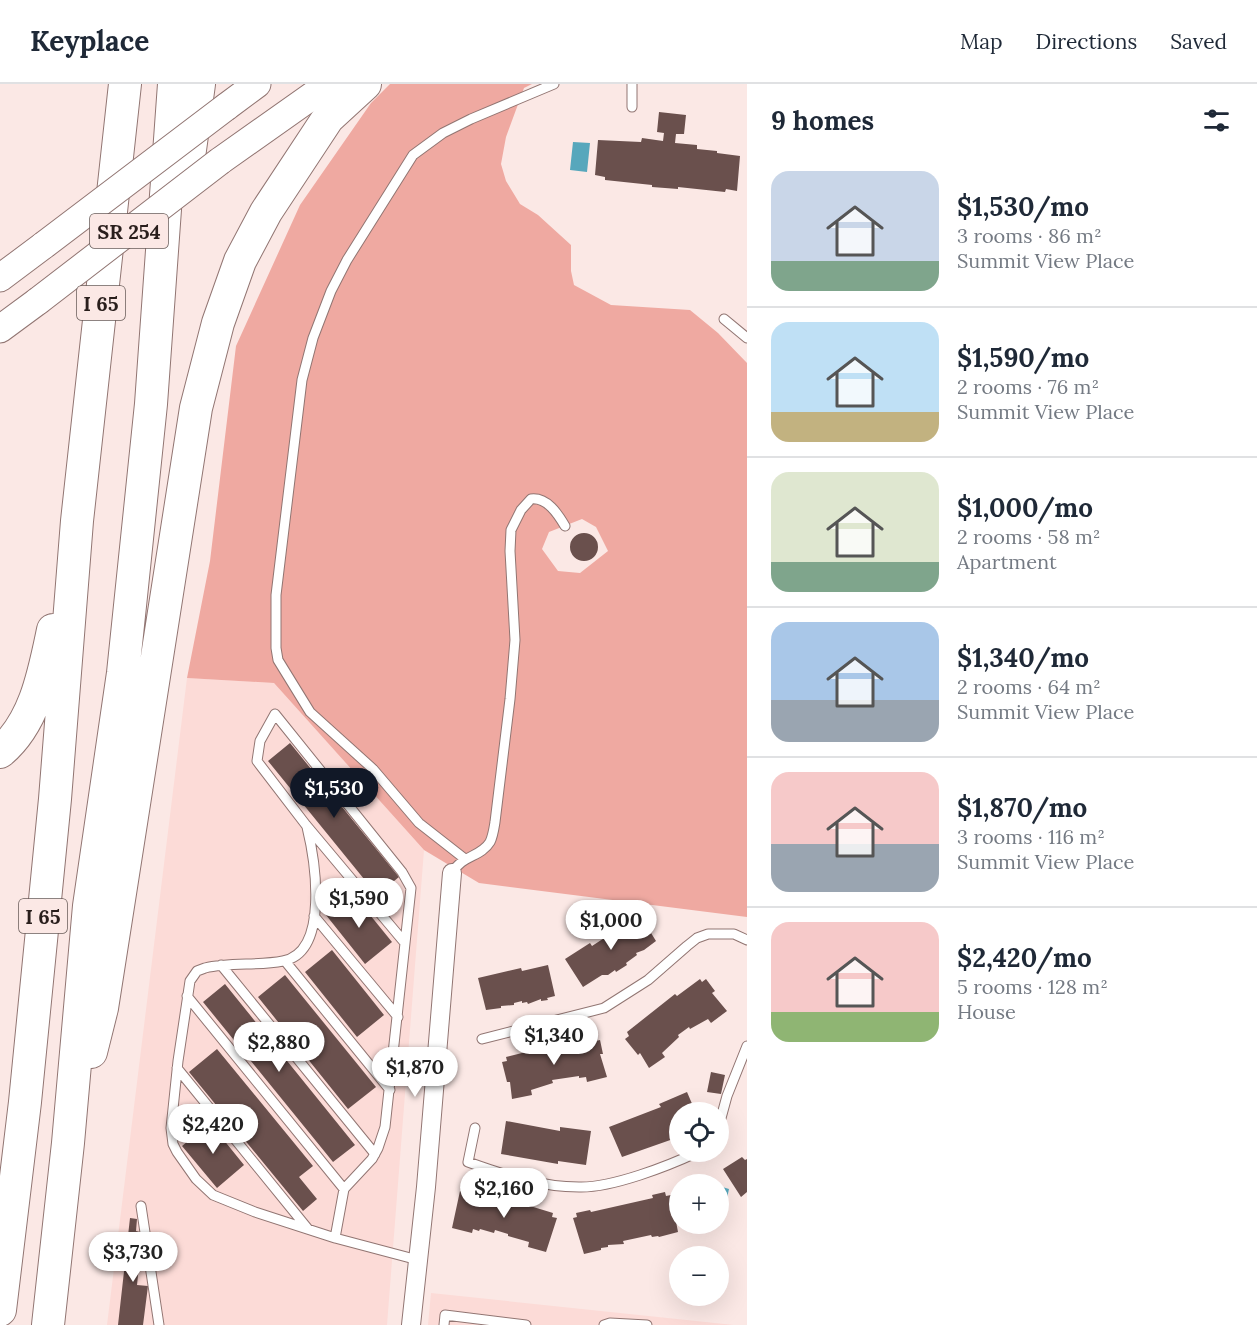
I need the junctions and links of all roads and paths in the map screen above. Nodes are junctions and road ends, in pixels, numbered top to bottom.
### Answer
1 (125, 84) edge
2 (174, 84) edge
3 (199, 84) edge
4 (257, 84) edge
5 (329, 84) edge
6 (365, 84) edge
7 (554, 84) edge
8 (632, 84) edge
9 (632, 107) dead end
10 (0, 278) edge
11 (724, 319) dead end
12 (0, 329) edge
13 (747, 338) edge
14 (151, 404) junction
15 (77, 521) junction
16 (565, 526) dead end
17 (0, 752) edge
18 (306, 825) junction
19 (465, 859) junction
20 (452, 873) joint
21 (314, 916) junction
22 (747, 940) edge
23 (405, 942) junction
24 (285, 961) junction
25 (221, 965) junction
26 (188, 996) junction
27 (398, 1017) junction
28 (482, 1039) dead end
29 (747, 1046) edge
30 (743, 1065) edge
31 (177, 1068) junction
32 (390, 1090) junction
33 (726, 1102) edge
34 (476, 1128) dead end
35 (68, 1143) junction
36 (375, 1154) junction
37 (674, 1162) edge
38 (344, 1189) junction
39 (141, 1206) dead end
40 (309, 1230) junction
41 (335, 1238) junction
42 (417, 1260) junction
43 (0, 1310) edge
44 (48, 1325) edge
45 (159, 1325) edge
46 (411, 1325) edge
47 (444, 1325) edge
48 (526, 1325) edge
49 (604, 1325) edge
50 (647, 1325) edge

1 - 15 highway, I 65
2 - 14 highway, I 65
3 - 14 highway
4 - 10 main road, SR 254, bridge
5 - 12 main road, SR 254, bridge
6 - 35 highway
7 - 19 lane
8 - 9 lane
11 - 13 lane
14 - 35 highway, I 65
15 - 17 highway
15 - 43 highway, I 65
16 - 19 lane
18 - 21 lane
18 - 23 lane
18 - 23 lane
19 - 20 lane
20 - 42 street
21 - 24 lane
21 - 27 lane
22 - 28 lane
23 - 27 lane
24 - 25 lane
24 - 32 lane
25 - 26 lane
25 - 36 lane
26 - 31 lane
26 - 38 lane
27 - 32 lane
29 - 30 lane
30 - 33 lane
31 - 40 lane
31 - 40 lane
32 - 36 lane
34 - 37 lane
35 - 44 highway, I 65
36 - 38 lane
38 - 41 lane
39 - 45 lane
40 - 41 lane
41 - 42 lane
42 - 46 street
47 - 48 lane
49 - 50 lane

